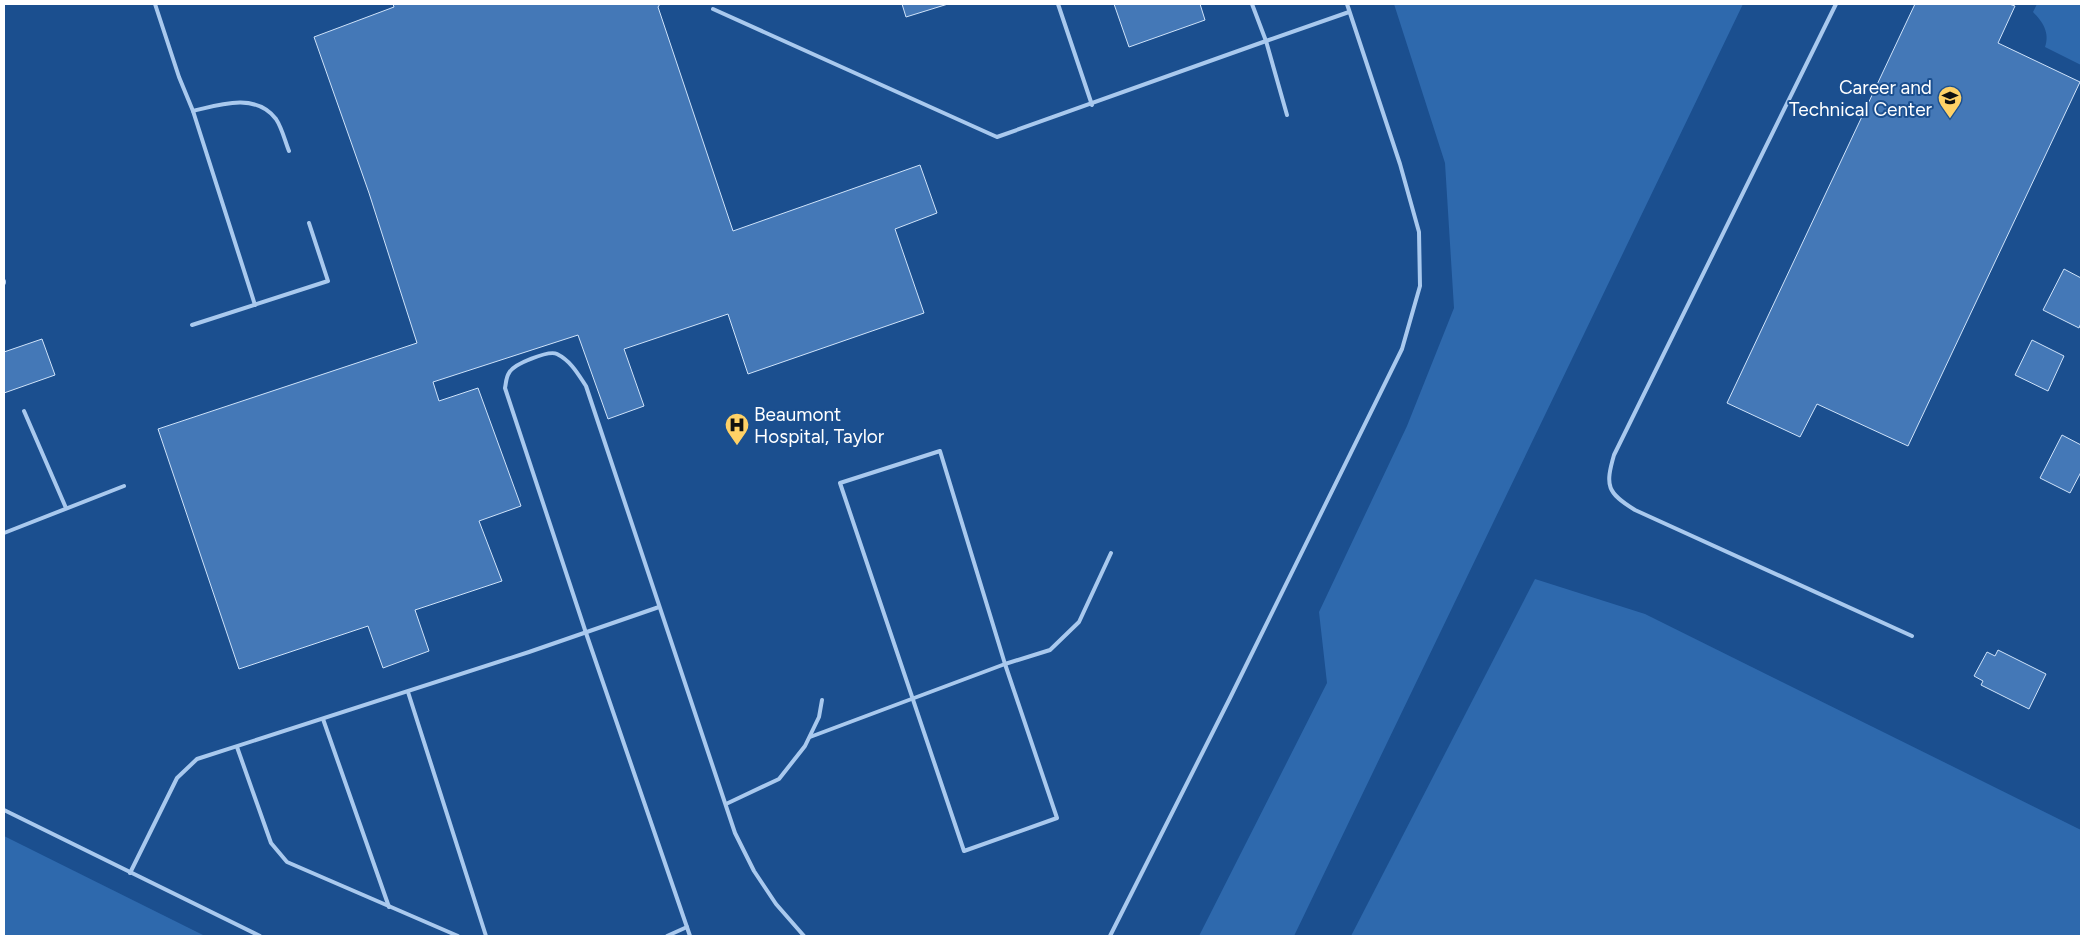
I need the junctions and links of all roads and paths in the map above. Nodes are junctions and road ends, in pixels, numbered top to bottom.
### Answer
1 (155, 4) edge
2 (1058, 4) edge
3 (1252, 4) edge
4 (1346, 4) edge
5 (1836, 4) edge
6 (713, 9) dead end
7 (1349, 12) junction
8 (1266, 42) junction
9 (1092, 105) junction
10 (192, 111) junction
11 (1287, 115) dead end
12 (289, 151) dead end
13 (309, 223) dead end
14 (255, 305) junction
15 (192, 326) dead end
16 (24, 411) dead end
17 (124, 486) dead end
18 (66, 508) junction
19 (4, 533) edge
20 (1111, 552) dead end
21 (660, 606) junction
22 (586, 633) junction
23 (1912, 636) dead end
24 (1005, 664) junction
25 (408, 692) junction
26 (911, 698) junction
27 (822, 700) dead end
28 (323, 719) junction
29 (810, 737) junction
30 (237, 747) junction
31 (726, 804) junction
32 (4, 810) edge
33 (130, 873) junction
34 (389, 906) junction
35 (687, 927) junction
36 (260, 936) edge
37 (458, 936) edge
38 (486, 936) edge
39 (667, 936) edge
40 (690, 936) edge
41 (804, 936) edge
42 (1110, 936) edge

1 - 10 lane
2 - 9 lane
3 - 8 lane
4 - 7 lane
5 - 23 lane
6 - 9 lane
7 - 8 lane
7 - 42 lane
8 - 9 lane
8 - 11 lane
10 - 12 lane
10 - 14 lane
13 - 14 lane
14 - 15 lane
16 - 18 lane
17 - 18 lane
18 - 19 lane
20 - 24 lane
21 - 22 lane
21 - 22 lane
21 - 31 lane
22 - 25 lane
22 - 35 lane
24 - 26 lane
24 - 26 lane
24 - 26 lane
25 - 28 lane
25 - 38 lane
26 - 29 lane
27 - 29 lane
28 - 30 lane
28 - 34 lane
29 - 31 lane
30 - 33 lane
30 - 34 lane
31 - 41 lane
32 - 33 lane
33 - 36 lane
34 - 37 lane
35 - 39 lane
35 - 40 lane

